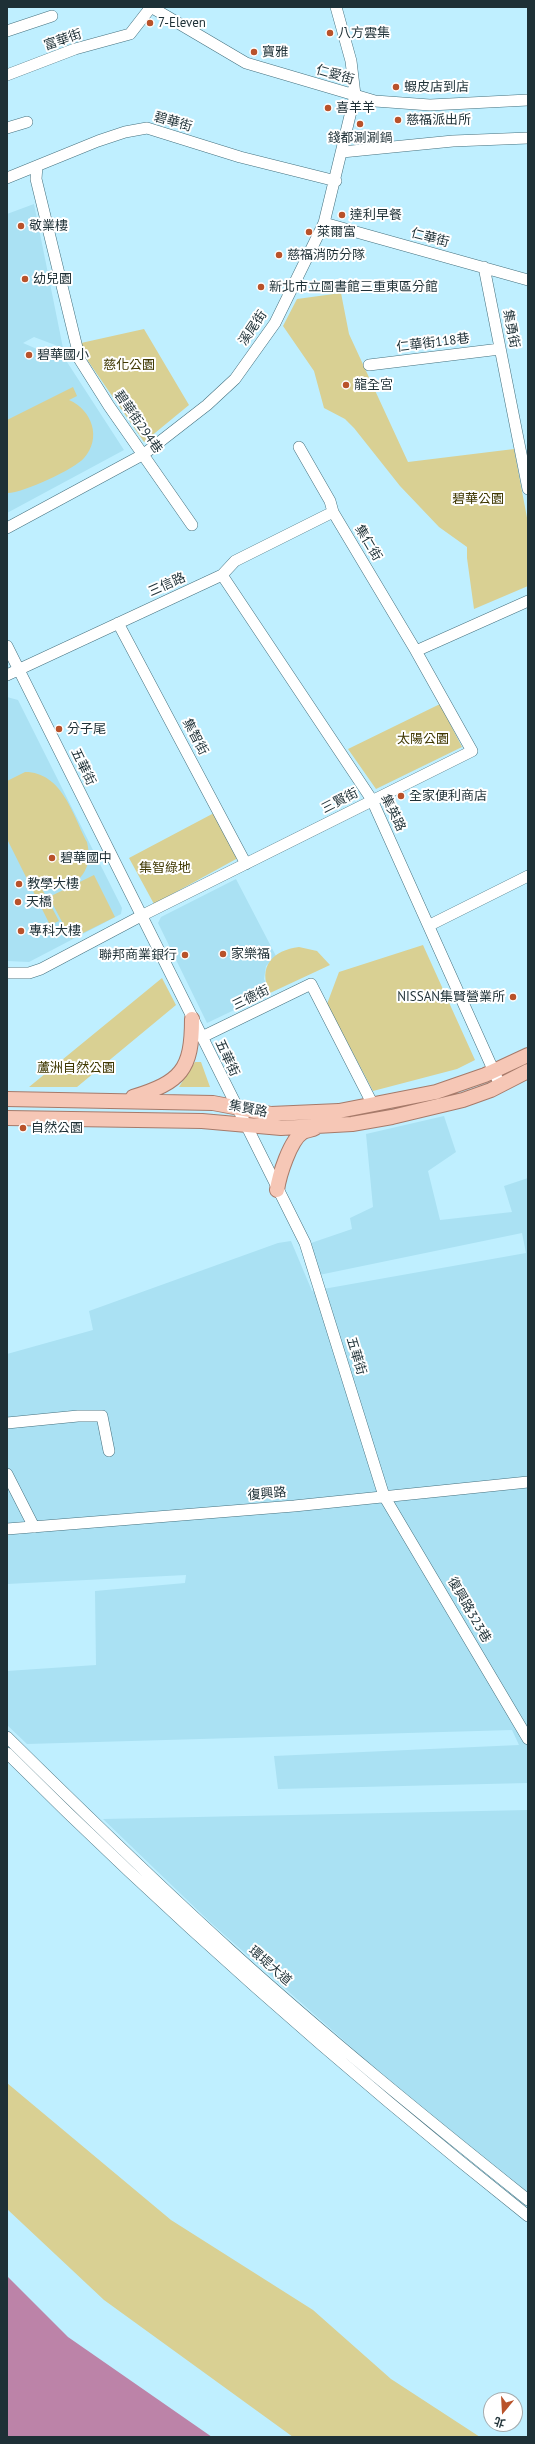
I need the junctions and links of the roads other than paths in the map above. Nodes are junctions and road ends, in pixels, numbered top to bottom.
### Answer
1 (151, 7) edge
2 (336, 7) edge
3 (52, 16) dead end
4 (7, 31) edge
5 (7, 75) edge
6 (355, 95) junction
7 (528, 100) edge
8 (27, 122) dead end
9 (7, 128) edge
10 (528, 138) edge
11 (342, 152) junction
12 (38, 166) junction
13 (7, 178) edge
14 (336, 181) junction
15 (324, 223) junction
16 (484, 267) junction
17 (528, 280) edge
18 (500, 349) junction
19 (369, 365) dead end
20 (299, 447) dead end
21 (144, 454) junction
22 (528, 487) edge
23 (333, 512) junction
24 (192, 525) dead end
25 (7, 528) edge
26 (222, 575) junction
27 (528, 601) edge
28 (118, 623) junction
29 (7, 646) edge
30 (416, 651) junction
31 (19, 669) junction
32 (7, 675) edge
33 (372, 800) junction
34 (246, 864) junction
35 (528, 876) edge
36 (141, 916) junction
37 (430, 925) junction
38 (7, 973) edge
39 (192, 1019) junction
40 (202, 1037) junction
41 (528, 1055) edge
42 (494, 1071) junction
43 (528, 1071) edge
44 (500, 1085) junction
45 (7, 1099) edge
46 (120, 1101) junction
47 (373, 1105) junction
48 (235, 1106) junction
49 (7, 1118) edge
50 (247, 1126) junction
51 (320, 1127) junction
52 (277, 1190) junction
53 (7, 1423) edge
54 (109, 1451) dead end
55 (7, 1474) edge
56 (528, 1482) edge
57 (384, 1496) junction
58 (34, 1527) junction
59 (7, 1529) edge
60 (7, 1737) edge
61 (528, 1739) edge
62 (7, 1753) edge
63 (148, 1881) junction
64 (228, 1955) junction
65 (528, 2200) edge
66 (528, 2216) edge

1 - 5 street, 富華街
1 - 6 street, 仁愛街
2 - 6 street, 溪尾街
3 - 4 street
6 - 7 street, 仁愛街
6 - 11 street, 溪尾街
8 - 9 street
10 - 11 street
11 - 14 street, 溪尾街
12 - 13 street, 碧華街
12 - 14 street, 碧華街
12 - 21 street, 碧華街294巷
14 - 15 street, 溪尾街
15 - 16 street, 仁華街
15 - 21 street, 溪尾街
16 - 17 street, 仁華街
16 - 18 street, 集勇街
18 - 19 street, 仁華街118巷
18 - 22 street, 集勇街
20 - 23 street, 集仁街
21 - 24 street, 碧華街294巷
21 - 25 street, 溪尾街
23 - 26 street, 三信路
23 - 30 street, 集仁街
26 - 28 street, 三信路
26 - 33 street, 集英路
27 - 30 street
28 - 31 street, 三信路
28 - 34 street, 集智街
29 - 31 street, 五華街
30 - 33 street, 三賢街
31 - 32 street, 三信路
31 - 36 street, 五華街
33 - 34 street, 三賢街
33 - 37 street, 集英路
34 - 36 street, 三賢街
35 - 37 street
36 - 38 street, 三賢街
36 - 39 street, 五華街
37 - 42 street, 集英路
39 - 40 street, 五華街
39 - 46 main road
40 - 47 street, 三德街
40 - 48 street, 五華街
41 - 42 main road, 集賢路
42 - 44 street, 集英路
42 - 47 main road, 集賢路
43 - 44 main road, 集賢路
44 - 51 main road, 集賢路
45 - 46 main road, 集賢路
46 - 48 main road, 集賢路
47 - 48 main road, 集賢路
48 - 50 street, 五華街
49 - 50 main road, 集賢路
50 - 51 main road, 集賢路
50 - 52 street, 五華街
51 - 52 main road
52 - 57 street, 五華街
53 - 54 street
55 - 58 street
56 - 57 street, 復興路
57 - 58 street, 復興路
57 - 61 street, 復興路323巷
58 - 59 street, 復興路
60 - 63 street, 環堤大道
62 - 63 street, 環堤大道
63 - 64 street, 環堤大道
64 - 65 street, 環堤大道
64 - 66 street, 環堤大道

